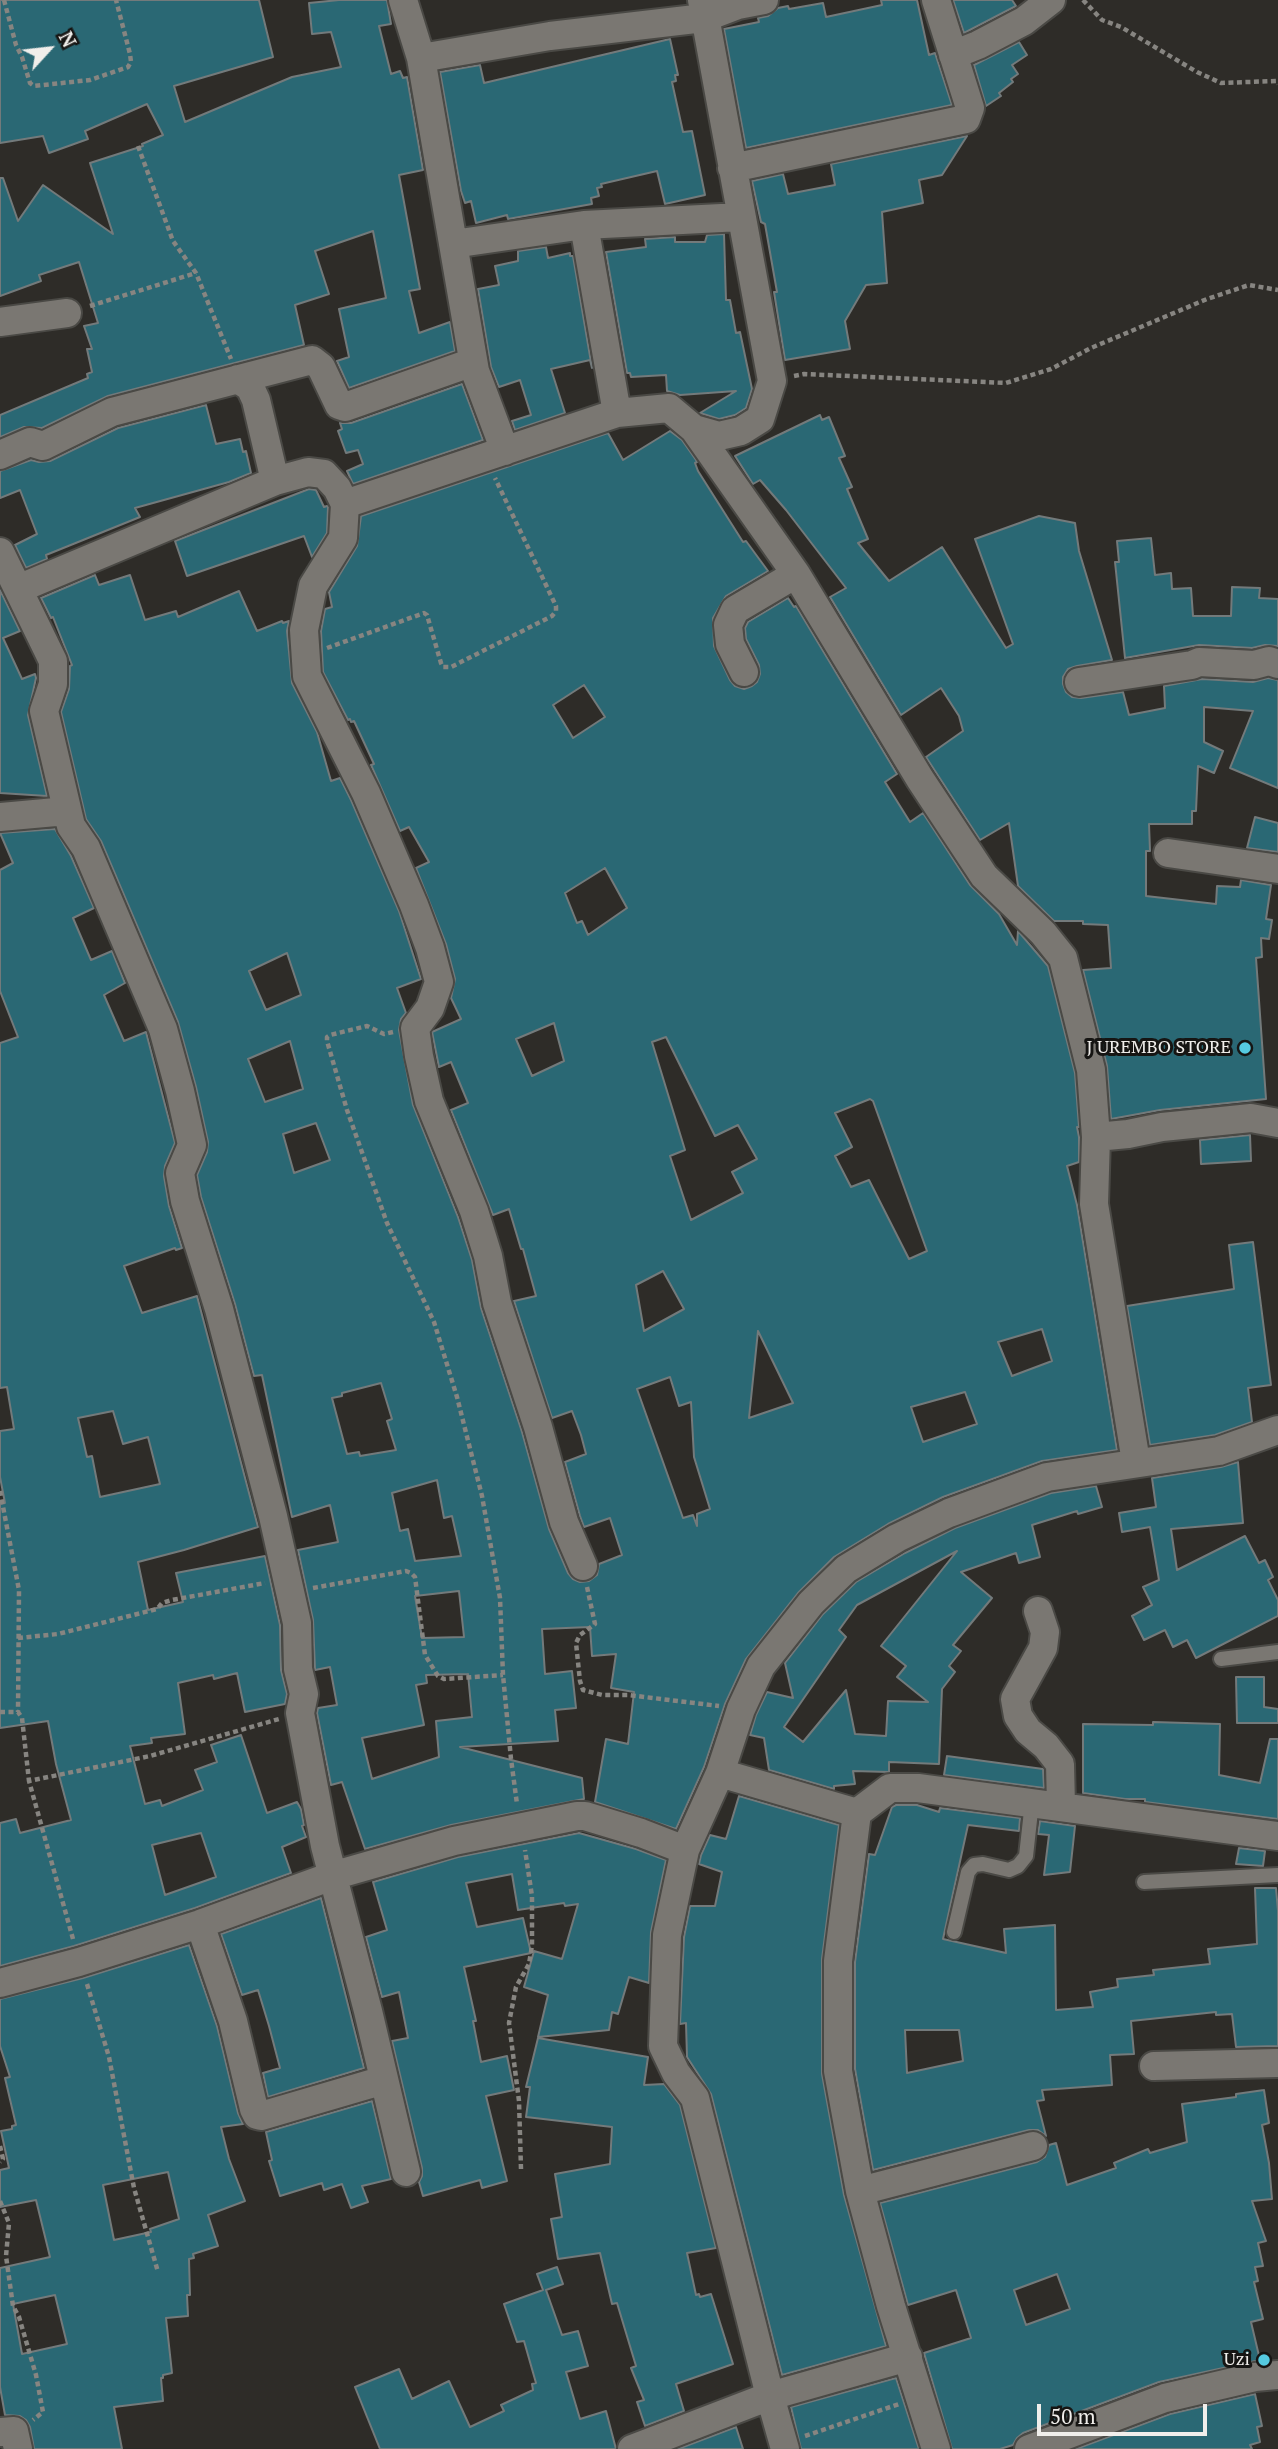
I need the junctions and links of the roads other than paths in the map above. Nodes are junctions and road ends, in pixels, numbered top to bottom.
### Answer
1 (403, 0) edge
2 (764, 0) edge
3 (936, 0) edge
4 (1051, 0) edge
5 (703, 9) edge
6 (953, 54) junction
7 (421, 58) junction
8 (732, 168) junction
9 (741, 218) junction
10 (584, 225) junction
11 (453, 244) junction
12 (67, 313) road end
13 (0, 321) edge
14 (474, 362) junction
15 (238, 379) junction
16 (617, 412) junction
17 (694, 429) junction
18 (495, 454) junction
19 (0, 455) edge
20 (275, 481) junction
21 (345, 504) junction
22 (0, 552) edge
23 (796, 574) junction
24 (18, 589) junction
25 (1278, 664) edge
26 (744, 672) dead end
27 (1079, 682) dead end
28 (67, 811) junction
29 (0, 817) edge
30 (1168, 853) dead end
31 (1278, 869) edge
32 (1278, 1123) edge
33 (1097, 1137) junction
34 (1278, 1430) edge
35 (1136, 1462) junction
36 (583, 1566) road end
37 (1038, 1611) dead end
38 (1278, 1652) edge
39 (1221, 1659) dead end
40 (720, 1773) junction
41 (1032, 1802) junction
42 (1061, 1806) junction
43 (857, 1813) junction
44 (1278, 1836) edge
45 (685, 1850) junction
46 (1278, 1875) edge
47 (332, 1876) junction
48 (1144, 1882) dead end
49 (200, 1924) junction
50 (954, 1932) dead end
51 (0, 1983) edge
52 (1278, 2063) edge
53 (1154, 2066) dead end
54 (384, 2080) junction
55 (1033, 2146) dead end
56 (406, 2172) dead end
57 (860, 2191) junction
58 (908, 2357) junction
59 (1278, 2375) edge
60 (770, 2396) junction
61 (785, 2446) edge
62 (632, 2449) edge
63 (936, 2449) edge
64 (1029, 2449) edge

1 - 7 street
2 - 5 street
3 - 6 street
4 - 6 street
5 - 7 street
5 - 8 street
6 - 8 street
7 - 11 street
8 - 9 street
9 - 10 street
9 - 17 street
10 - 11 street
10 - 16 street
11 - 14 street
12 - 13 street
14 - 15 street
14 - 18 street
15 - 19 street
15 - 20 street
16 - 17 street
16 - 18 street
17 - 23 street
18 - 21 street
20 - 21 street
20 - 24 street
21 - 36 street
22 - 24 street
23 - 26 street
23 - 33 street
24 - 28 street
25 - 27 street
28 - 29 street
28 - 47 street
30 - 31 street
32 - 33 street
33 - 35 street
34 - 35 street
35 - 40 street
37 - 42 street
38 - 39 lane
40 - 43 street
40 - 45 street
41 - 42 street
41 - 43 street
41 - 50 lane
42 - 44 street
43 - 57 street
45 - 47 street
45 - 60 street
46 - 48 lane
47 - 49 street
47 - 54 street
49 - 51 street
49 - 54 street
52 - 53 street
54 - 56 street
55 - 57 street
57 - 58 street
58 - 60 street
58 - 63 street
59 - 64 street
60 - 61 street
60 - 62 street

